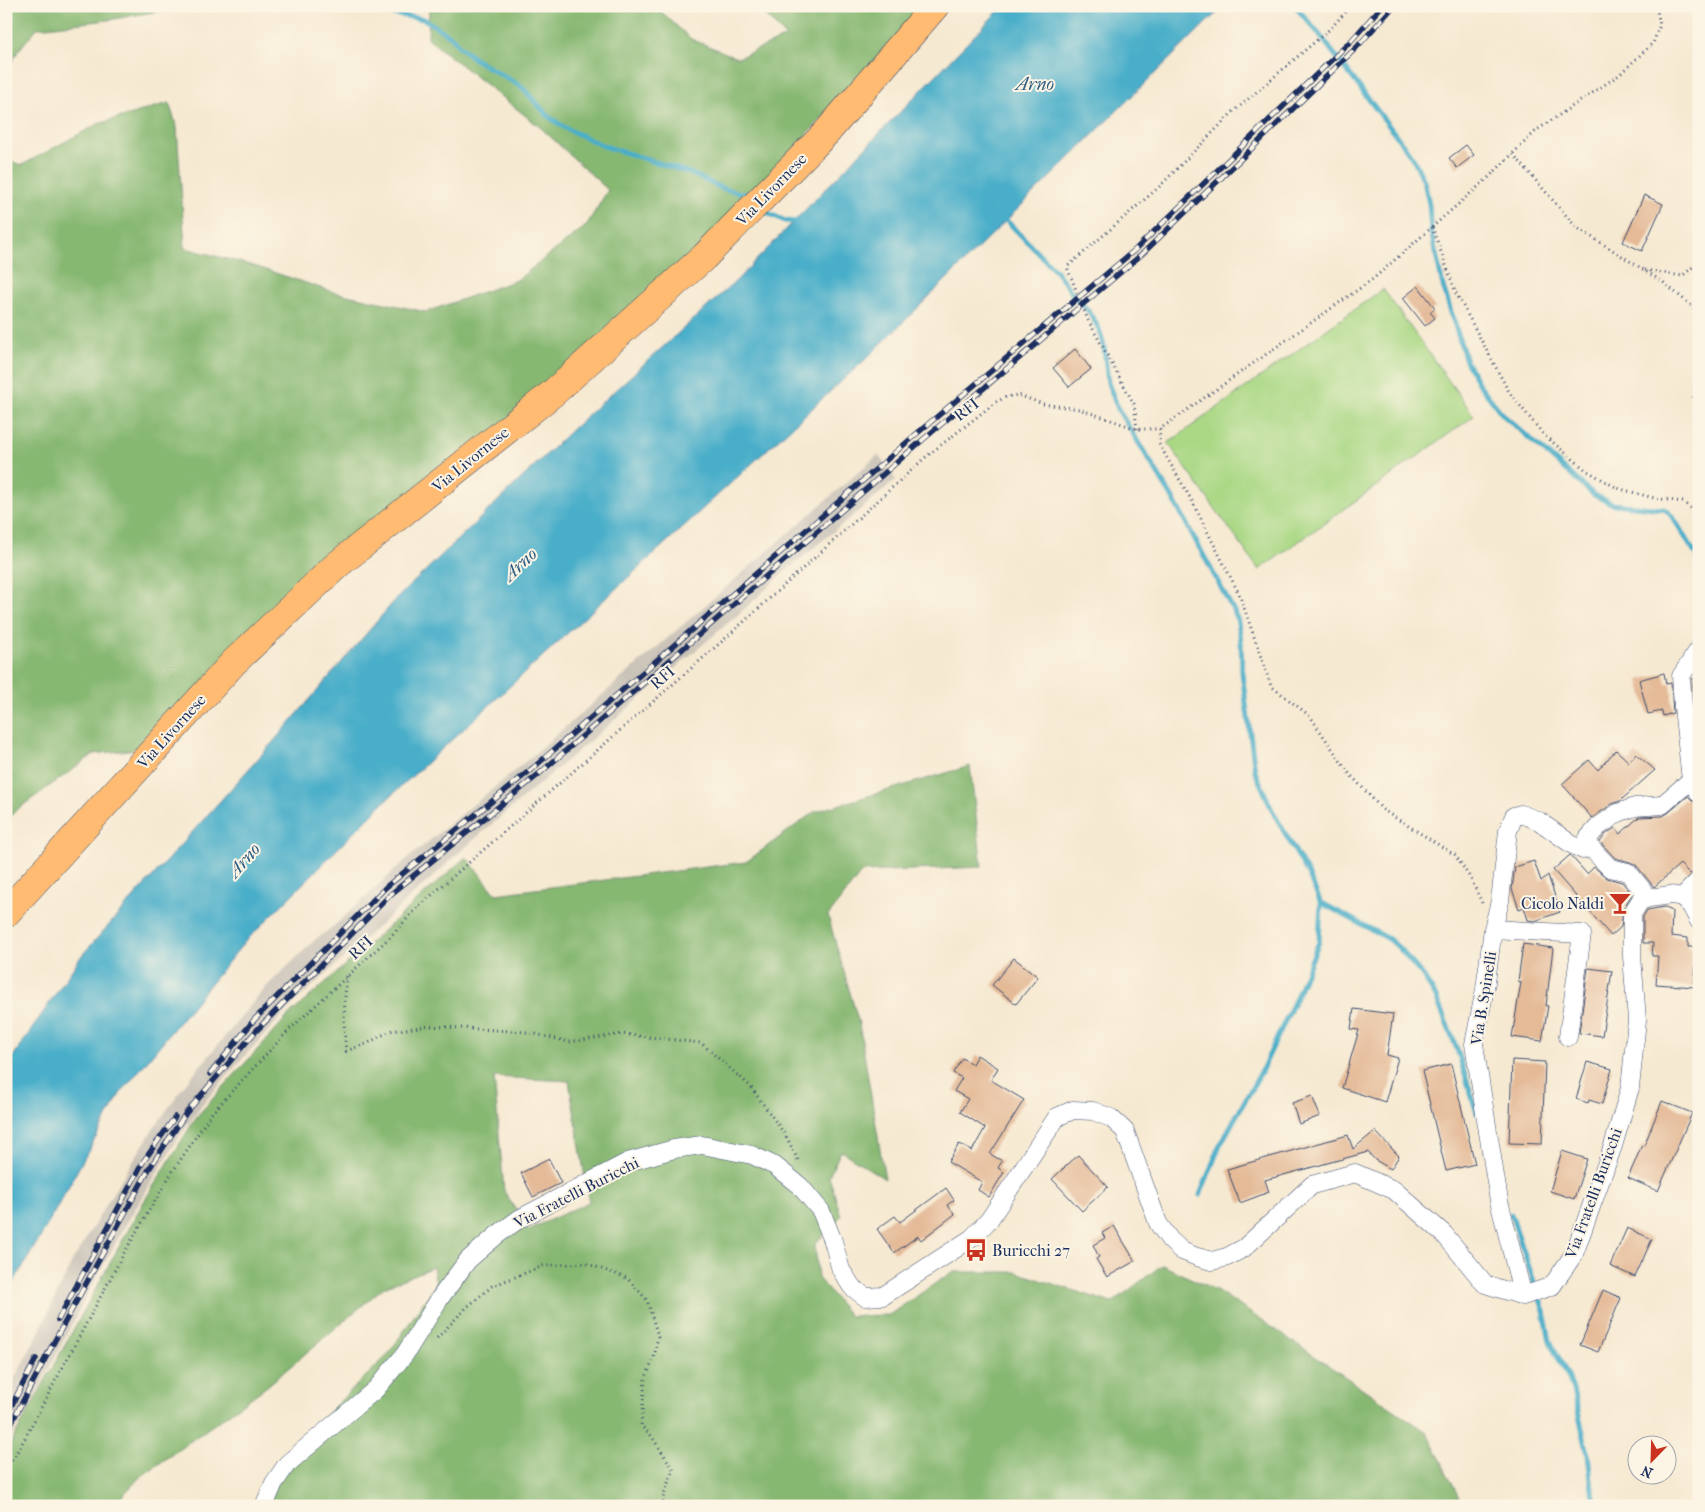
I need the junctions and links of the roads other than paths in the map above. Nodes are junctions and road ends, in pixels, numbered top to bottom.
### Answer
1 (935, 6) edge
2 (1699, 649) edge
3 (1695, 787) edge
4 (1590, 847) junction
5 (1699, 880) edge
6 (1645, 899) junction
7 (1691, 908) edge
8 (6, 913) edge
9 (1493, 929) junction
10 (1568, 1037) dead end
11 (1523, 1296) junction
12 (264, 1506) edge

1 - 8 main road, Via Livornese
2 - 3 street
3 - 4 street
4 - 6 street
4 - 9 street, Via B. Spinelli
5 - 7 street
6 - 7 street
6 - 11 street, Via Fratelli Buricchi
9 - 10 street
9 - 11 street, Via B. Spinelli
11 - 12 street, Via Fratelli Buricchi

